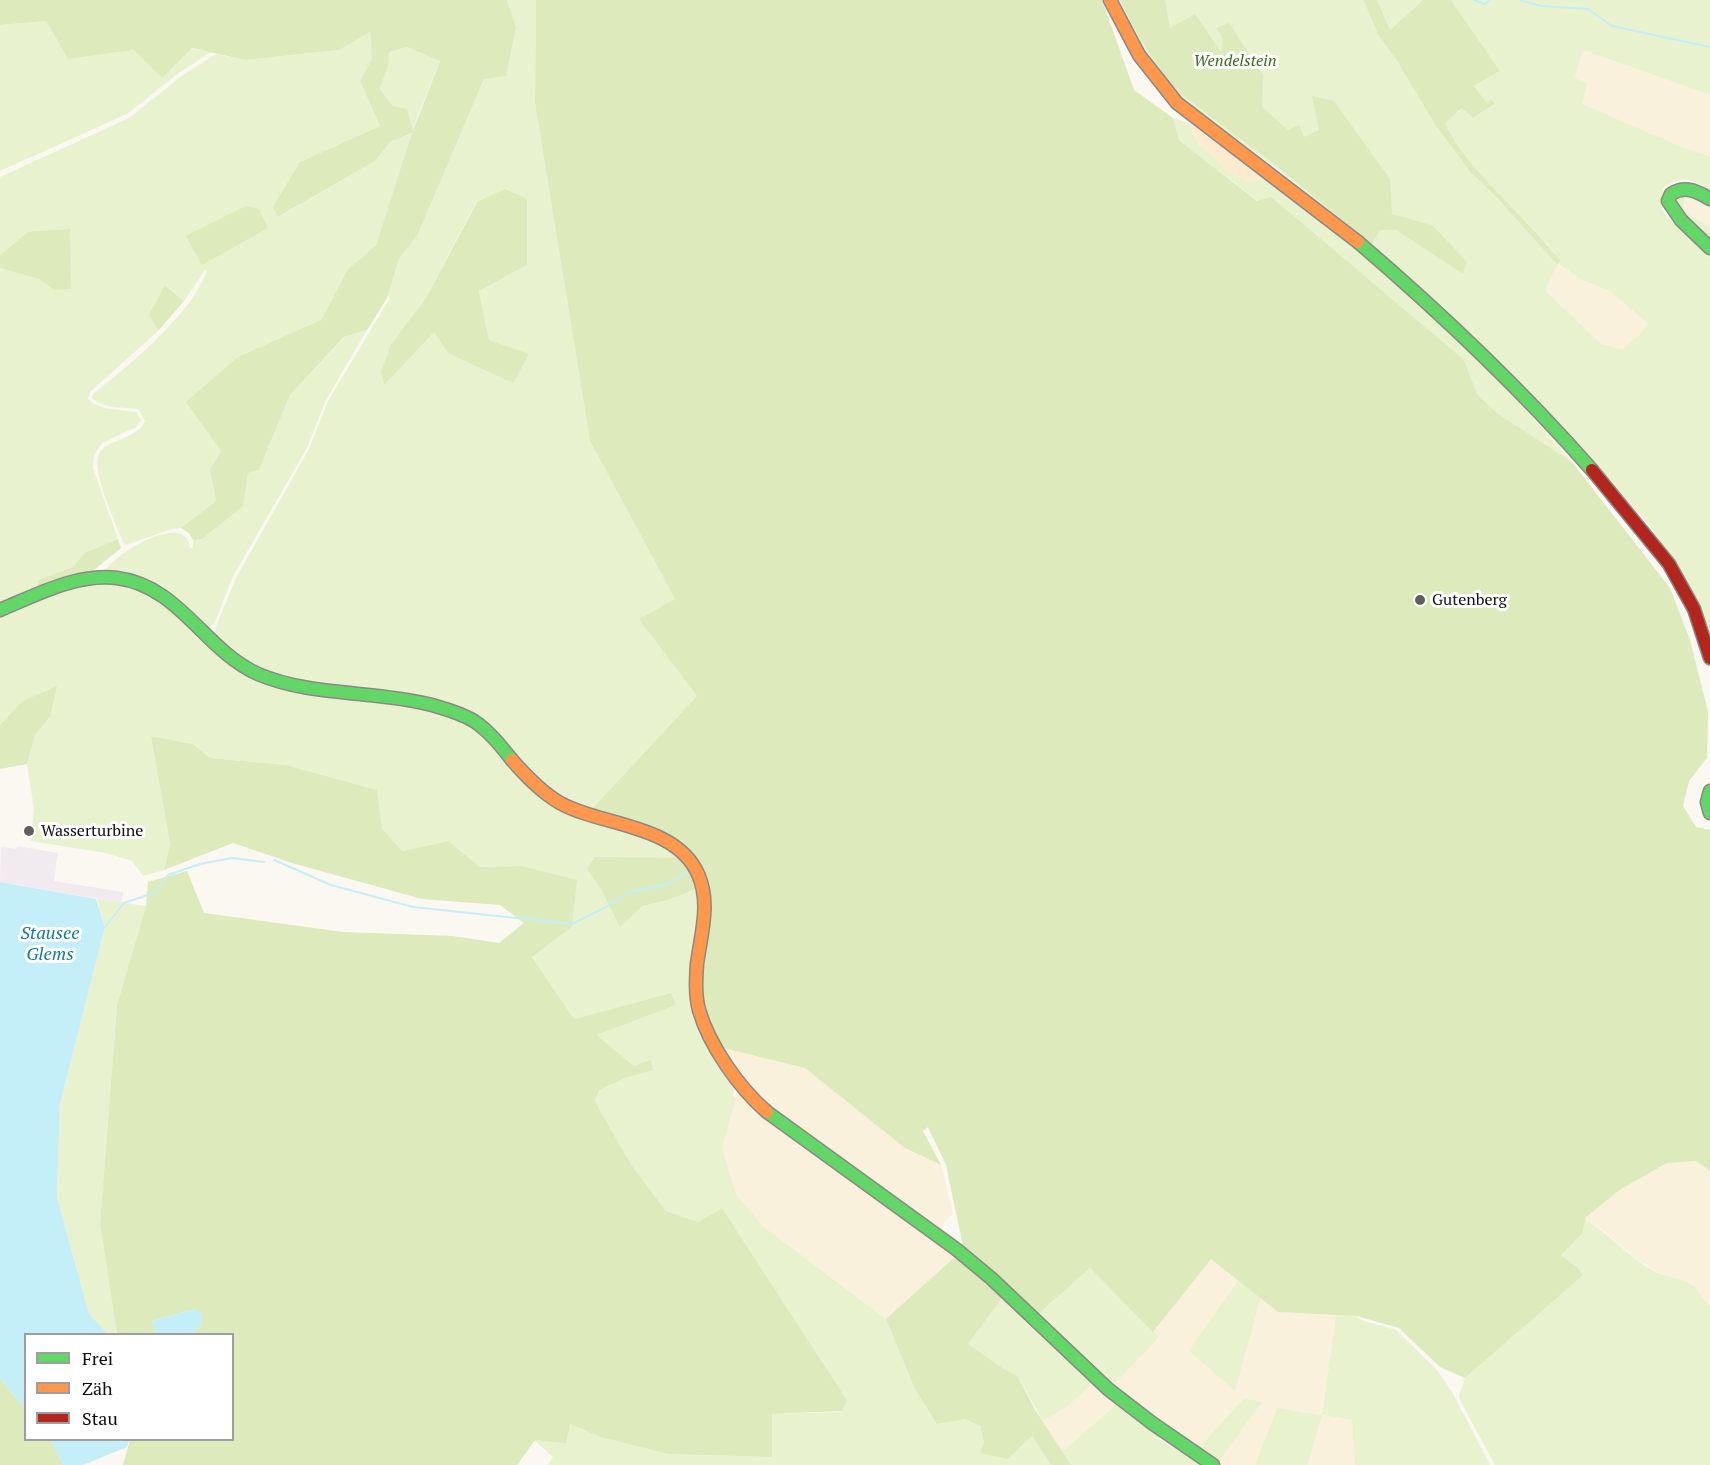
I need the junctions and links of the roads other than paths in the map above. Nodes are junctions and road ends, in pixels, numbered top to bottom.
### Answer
1 (1110, 0) edge
2 (1710, 199) edge
3 (1710, 248) edge
4 (0, 610) edge
5 (1710, 658) edge
6 (1710, 791) edge
7 (1710, 813) edge
8 (1213, 1465) edge

1 - 5 street
2 - 3 street
4 - 8 street
6 - 7 street

